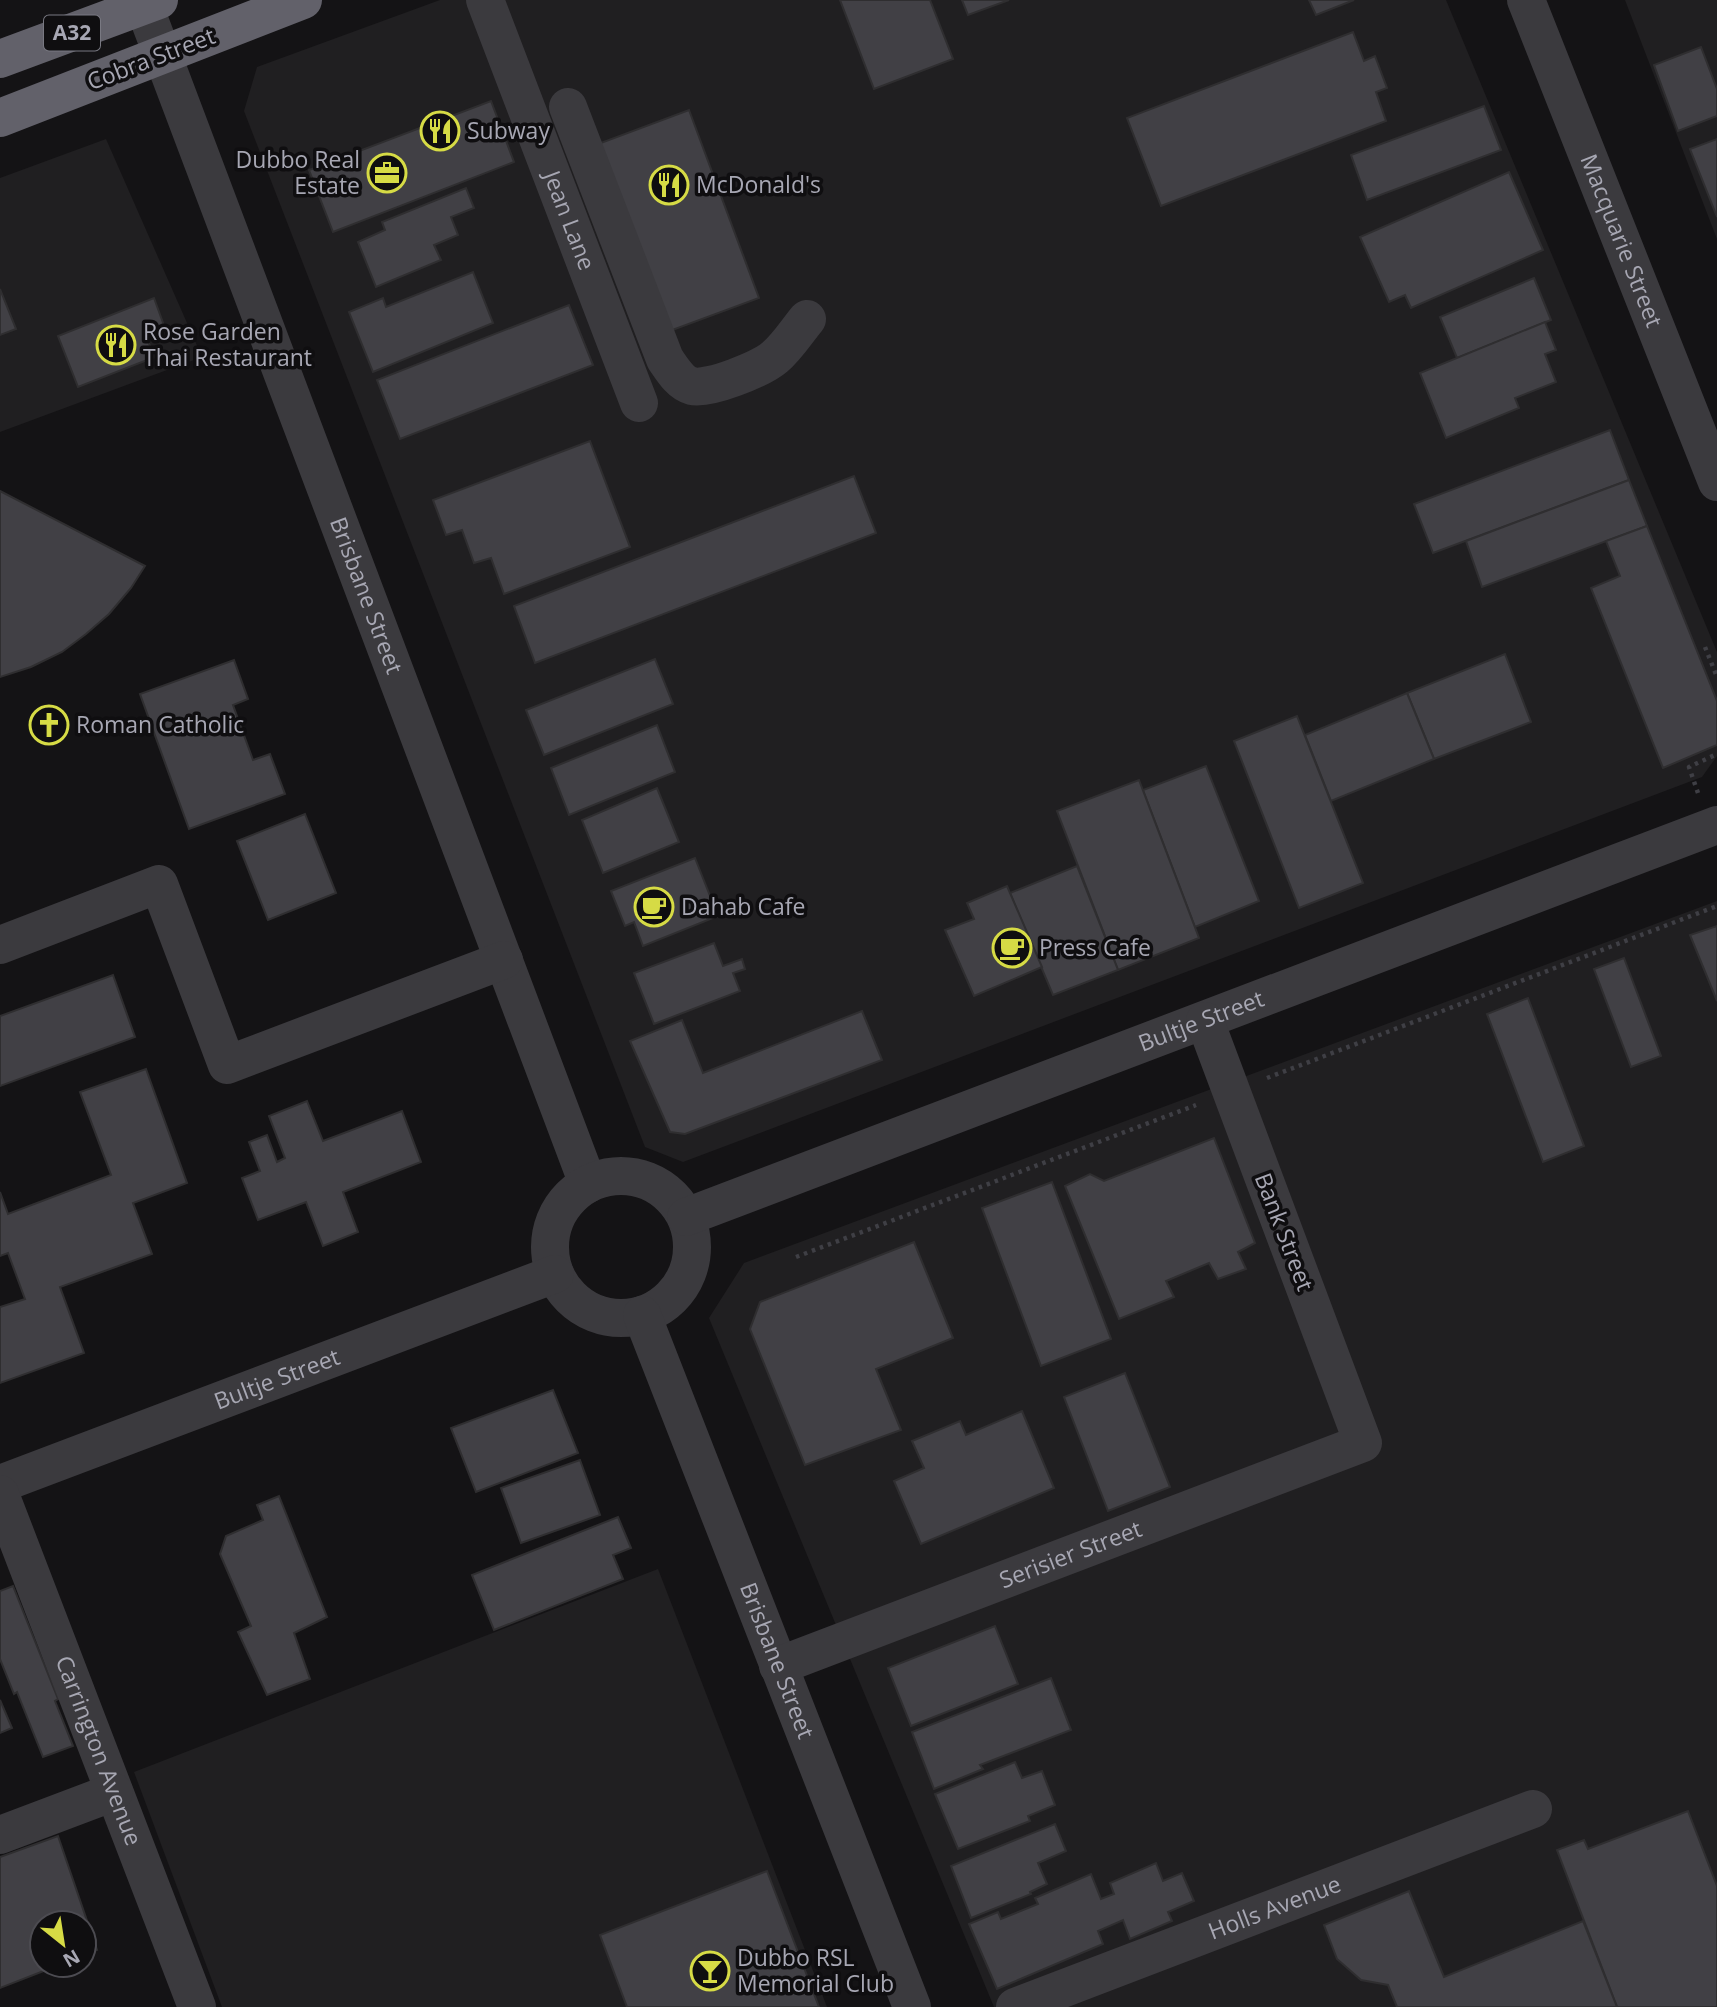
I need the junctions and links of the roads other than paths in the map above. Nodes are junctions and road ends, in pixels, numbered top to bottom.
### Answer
1 (303, 0) edge
2 (485, 0) edge
3 (1526, 0) edge
4 (152, 3) edge
5 (163, 55) junction
6 (0, 59) edge
7 (568, 107) dead end
8 (0, 116) edge
9 (807, 319) dead end
10 (639, 403) dead end
11 (1717, 482) edge
12 (1717, 825) edge
13 (0, 945) edge
14 (504, 960) junction
15 (1205, 1021) junction
16 (588, 1184) junction
17 (686, 1217) junction
18 (555, 1274) junction
19 (642, 1315) junction
20 (1363, 1443) joint
21 (0, 1484) edge
22 (0, 1494) edge
23 (778, 1666) junction
24 (114, 1792) junction
25 (1533, 1809) dead end
26 (0, 1835) edge
27 (197, 2007) edge
28 (912, 2007) edge
29 (1015, 2007) edge

1 - 5 highway, Cobra Street / A32
2 - 10 street, Jean Lane
3 - 11 street, Macquarie Street
4 - 5 street, Brisbane Street
4 - 6 highway, A32
5 - 8 highway, Cobra Street / A32
5 - 14 street, Brisbane Street
7 - 9 street
12 - 15 street, Bultje Street
13 - 14 street
14 - 16 street, Brisbane Street
15 - 17 street, Bultje Street
15 - 20 street, Bank Street
16 - 17 street
16 - 18 street
17 - 19 street
18 - 19 street
18 - 21 street, Bultje Street
19 - 23 street, Brisbane Street
20 - 23 street, Serisier Street
22 - 24 street, Carrington Avenue
23 - 28 street, Brisbane Street
24 - 26 street
24 - 27 street, Carrington Avenue
25 - 29 street, Holls Avenue

